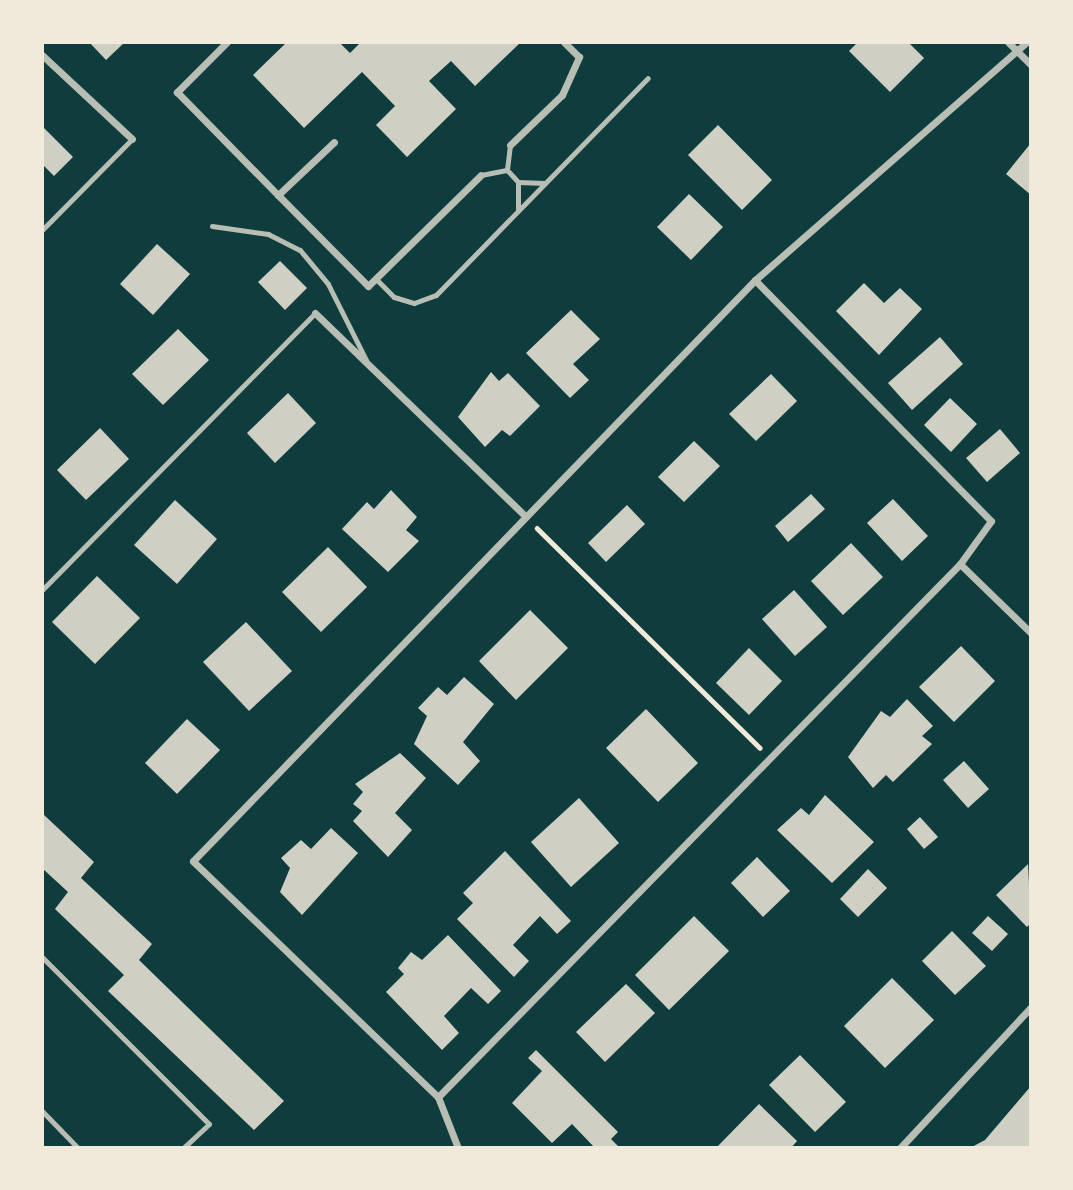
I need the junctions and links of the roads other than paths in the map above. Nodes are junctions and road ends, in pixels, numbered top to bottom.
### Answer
1 (227, 42) edge
2 (564, 42) edge
3 (1008, 42) edge
4 (1027, 42) edge
5 (1017, 51) junction
6 (42, 55) edge
7 (1031, 65) edge
8 (648, 78) dead end
9 (132, 139) joint
10 (334, 142) dead end
11 (510, 145) joint
12 (508, 170) junction
13 (481, 175) joint
14 (518, 181) junction
15 (545, 183) junction
16 (278, 195) junction
17 (518, 211) junction
18 (212, 226) dead end
19 (42, 230) edge
20 (376, 279) junction
21 (755, 281) junction
22 (315, 313) joint
23 (371, 369) junction
24 (524, 515) junction
25 (960, 564) junction
26 (42, 590) edge
27 (1031, 633) edge
28 (42, 957) edge
29 (1031, 1007) edge
30 (438, 1097) junction
31 (42, 1111) edge
32 (78, 1148) edge
33 (183, 1148) edge
34 (458, 1148) edge
35 (900, 1148) edge

1 - 16 street
2 - 11 street
3 - 5 street
4 - 5 street
5 - 7 street
5 - 21 street
6 - 9 street
8 - 15 lane
9 - 19 lane
10 - 16 street
11 - 12 lane
12 - 13 lane
12 - 14 lane
13 - 20 street
14 - 15 lane
14 - 17 lane
15 - 17 lane
16 - 20 street
17 - 20 lane
18 - 23 lane
21 - 24 street
21 - 25 street
22 - 23 street
22 - 26 lane
23 - 24 street
24 - 30 street
25 - 27 street
25 - 30 street
28 - 33 lane
29 - 35 street
30 - 34 street
31 - 32 lane

